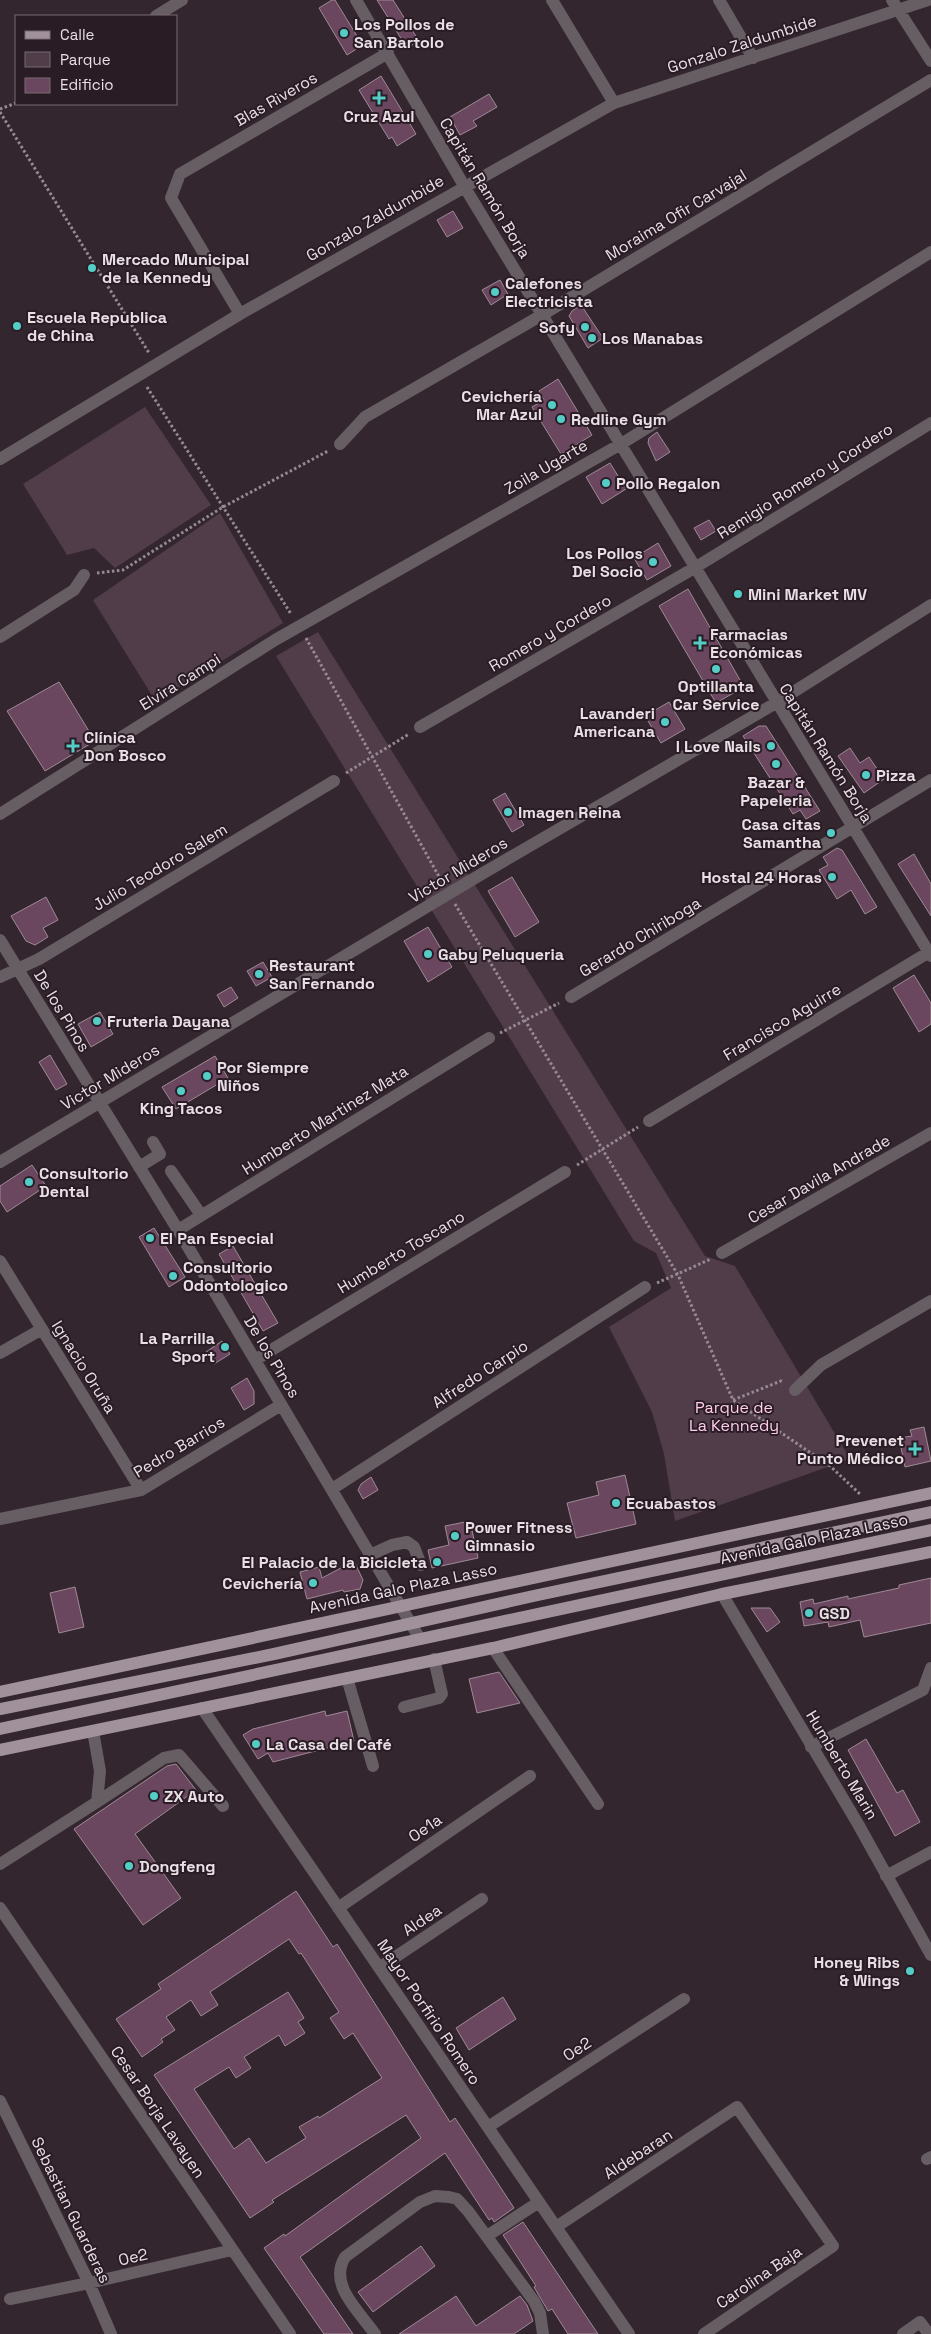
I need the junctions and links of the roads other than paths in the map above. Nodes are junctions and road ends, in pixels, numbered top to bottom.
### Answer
1 (182, 0) edge
2 (356, 0) edge
3 (552, 0) edge
4 (719, 0) edge
5 (927, 0) edge
6 (895, 5) edge
7 (931, 8) edge
8 (158, 15) edge
9 (388, 52) junction
10 (753, 58) junction
11 (931, 61) edge
12 (931, 80) edge
13 (614, 102) junction
14 (464, 186) junction
15 (931, 252) edge
16 (240, 314) junction
17 (542, 314) junction
18 (931, 423) edge
19 (340, 444) road end
20 (621, 444) junction
21 (0, 459) edge
22 (696, 567) junction
23 (84, 575) road end
24 (931, 604) edge
25 (0, 637) edge
26 (275, 640) joint
27 (776, 703) junction
28 (420, 727) road end
29 (931, 780) edge
30 (334, 781) road end
31 (0, 814) edge
32 (853, 828) junction
33 (0, 940) edge
34 (930, 953) edge
35 (17, 968) junction
36 (0, 977) edge
37 (571, 997) road end
38 (489, 1038) road end
39 (99, 1102) junction
40 (649, 1121) road end
41 (931, 1133) edge
42 (153, 1142) dead end
43 (0, 1162) edge
44 (139, 1167) junction
45 (171, 1171) dead end
46 (565, 1172) road end
47 (201, 1215) junction
48 (178, 1230) junction
49 (722, 1253) road end
50 (0, 1261) edge
51 (645, 1287) road end
52 (931, 1301) edge
53 (42, 1329) junction
54 (0, 1353) edge
55 (255, 1360) junction
56 (795, 1390) road end
57 (281, 1405) junction
58 (332, 1489) junction
59 (141, 1490) junction
60 (931, 1493) edge
61 (931, 1512) edge
62 (0, 1519) edge
63 (931, 1530) edge
64 (931, 1552) edge
65 (370, 1555) junction
66 (421, 1565) dead end
67 (722, 1594) junction
68 (400, 1606) junction
69 (411, 1624) junction
70 (420, 1639) junction
71 (493, 1648) junction
72 (434, 1659) junction
73 (931, 1668) edge
74 (347, 1678) junction
75 (0, 1692) edge
76 (202, 1708) junction
77 (404, 1708) dead end
78 (0, 1709) edge
79 (0, 1729) edge
80 (93, 1731) junction
81 (812, 1747) junction
82 (0, 1750) edge
83 (373, 1766) dead end
84 (530, 1776) dead end
85 (97, 1802) junction
86 (598, 1804) dead end
87 (223, 1806) dead end
88 (931, 1852) edge
89 (0, 1864) edge
90 (886, 1876) junction
91 (482, 1899) dead end
92 (0, 1908) edge
93 (338, 1908) junction
94 (931, 1954) edge
95 (379, 1968) junction
96 (684, 1999) dead end
97 (0, 2101) edge
98 (488, 2127) junction
99 (538, 2202) junction
100 (556, 2227) junction
101 (488, 2236) junction
102 (833, 2246) joint
103 (232, 2250) junction
104 (90, 2283) junction
105 (10, 2298) dead end
106 (111, 2334) edge
107 (290, 2334) edge
108 (375, 2334) edge
109 (543, 2334) edge
110 (629, 2334) edge
111 (704, 2334) edge
112 (903, 2334) edge
113 (929, 2334) edge

1 - 8 street
2 - 9 street, Capitán Ramón Borja
3 - 13 street
4 - 10 street
5 - 6 street, Gonzalo Zaldumbide
5 - 7 street
6 - 10 street, Gonzalo Zaldumbide
6 - 11 street
9 - 14 street, Capitán Ramón Borja
9 - 16 street, Blas Riveros
10 - 13 street, Gonzalo Zaldumbide
12 - 17 street, Moraima Ofir Carvajal
13 - 14 street, Gonzalo Zaldumbide
14 - 16 street, Gonzalo Zaldumbide
14 - 17 street, Capitán Ramón Borja
15 - 20 street, Zoila Ugarte
16 - 21 street, Gonzalo Zaldumbide
17 - 19 street, Moraima Ofir Carvajal
17 - 20 street, Capitán Ramón Borja
18 - 22 street, Remigio Romero y Cordero
20 - 22 street, Capitán Ramón Borja
20 - 26 street, Zoila Ugarte
22 - 27 street, Capitán Ramón Borja
22 - 28 street, Romero y Cordero
23 - 25 street
24 - 27 street, Victor Mideros
26 - 31 street, Elvira Campi
27 - 32 street, Capitán Ramón Borja
27 - 39 street, Victor Mideros
29 - 32 street, Gerardo Chiriboga
30 - 35 street, Julio Teodoro Salem
32 - 34 street, Capitán Ramón Borja
32 - 37 street, Gerardo Chiriboga
33 - 35 street, De los Pinos
34 - 40 street, Francisco Aguirre
35 - 36 street, Julio Teodoro Salem
35 - 39 street, De los Pinos
38 - 47 street, Humberto Martinez Mata
39 - 43 street, Victor Mideros
39 - 44 street, De los Pinos
41 - 49 street, Cesar Davila Andrade
42 - 44 street
44 - 48 street, De los Pinos
45 - 47 street
46 - 55 street, Humberto Toscano
47 - 48 street, Humberto Martinez Mata
48 - 55 street, De los Pinos
50 - 53 street, Ignacio Oruña
51 - 58 street, Alfredo Carpio
52 - 56 street
53 - 54 street
53 - 59 street, Ignacio Oruña
55 - 57 street, De los Pinos
57 - 58 street, De los Pinos
57 - 59 street, Pedro Barrios
58 - 65 street, De los Pinos
59 - 62 street, Pedro Barrios
60 - 68 main road, Avenida Galo Plaza Lasso
61 - 69 main road, Avenida Galo Plaza Lasso
63 - 70 main road, Avenida Galo Plaza Lasso
64 - 67 main road
65 - 66 street
65 - 68 street, De los Pinos
67 - 71 main road
67 - 81 street, Humberto Marin
68 - 69 street, De los Pinos
68 - 75 main road, Avenida Galo Plaza Lasso
69 - 70 street, De los Pinos
69 - 78 main road, Avenida Galo Plaza Lasso
70 - 79 main road, Avenida Galo Plaza Lasso
71 - 72 main road
71 - 86 street
72 - 74 main road
72 - 77 street
73 - 81 street
74 - 76 main road
74 - 83 street
76 - 80 main road
76 - 93 street, Mayor Porfirio Romero
80 - 82 main road
80 - 85 street
81 - 90 street, Humberto Marin
84 - 93 street, Oe1a
85 - 87 street
85 - 89 street
88 - 90 street
90 - 94 street, Humberto Marin
91 - 95 street, Aldea
92 - 103 street, Cesar Borja Lavayen
93 - 95 street, Mayor Porfirio Romero
95 - 98 street, Mayor Porfirio Romero
96 - 98 street, Oe2
97 - 104 street, Sebastian Guarderas
98 - 99 street, Mayor Porfirio Romero
99 - 100 street, Mayor Porfirio Romero
99 - 101 street
100 - 102 street, Aldebaran
100 - 110 street, Mayor Porfirio Romero
101 - 108 street
101 - 109 street
102 - 111 street, Carolina Baja
103 - 104 street, Oe2
103 - 107 street, Cesar Borja Lavayen
104 - 105 street, Oe2
104 - 106 street, Sebastian Guarderas
112 - 113 street

